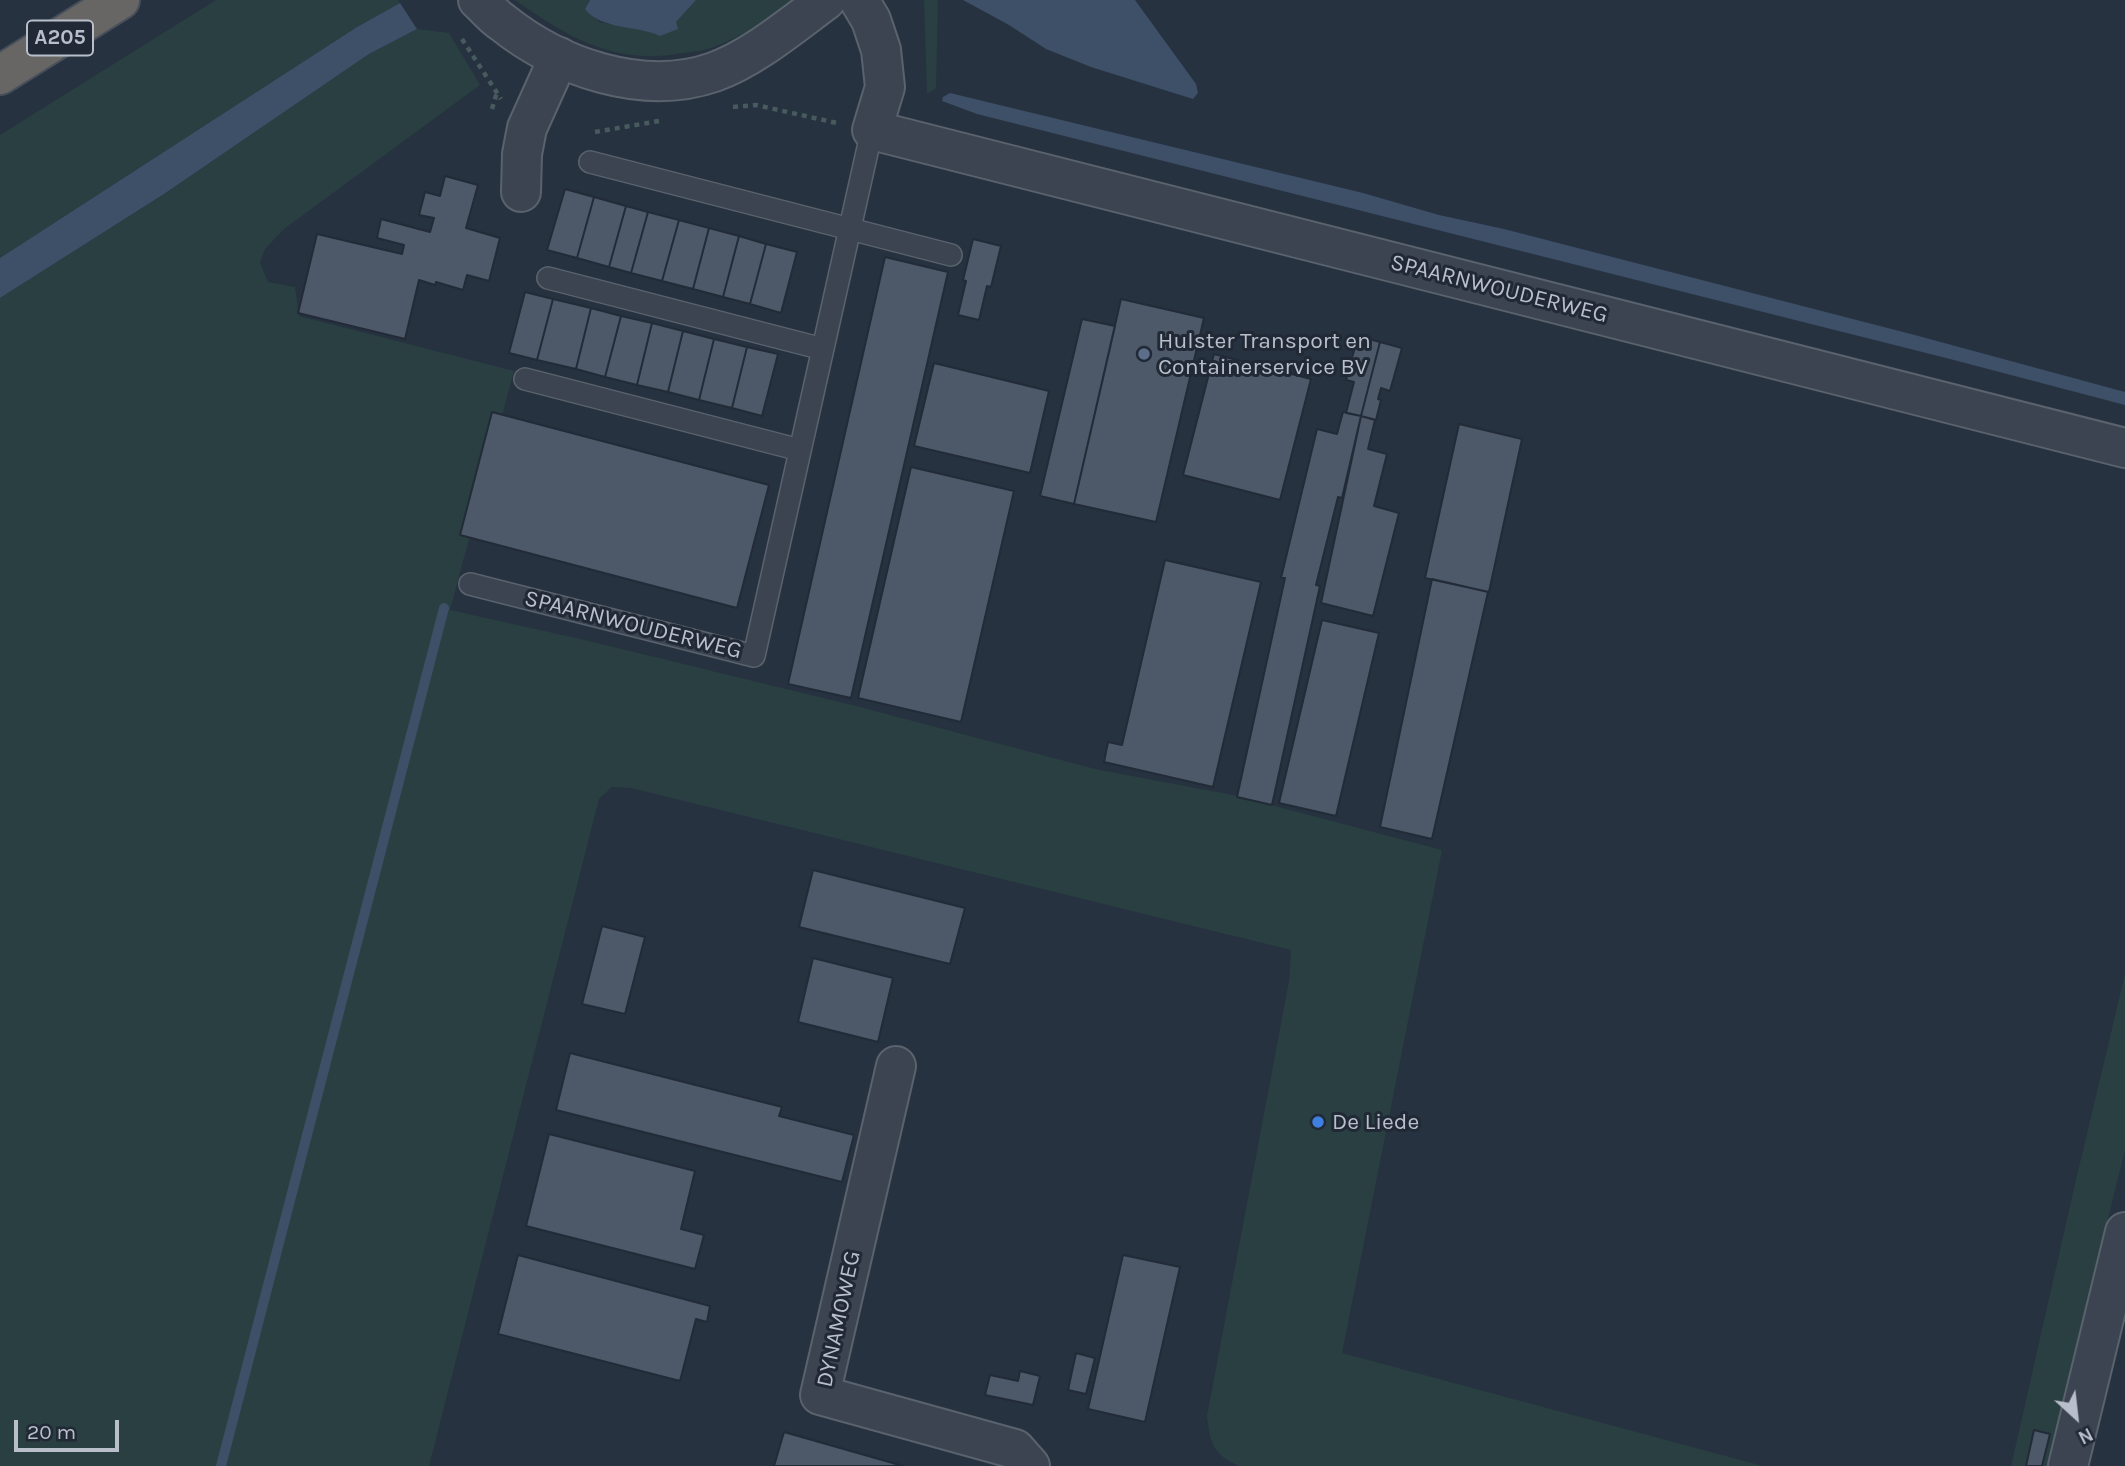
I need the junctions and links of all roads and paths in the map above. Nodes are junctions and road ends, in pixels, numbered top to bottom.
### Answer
1 (120, 0) edge
2 (478, 0) edge
3 (827, 0) edge
4 (859, 0) edge
5 (559, 57) junction
6 (0, 75) edge
7 (872, 130) junction
8 (590, 162) dead end
9 (521, 192) dead end
10 (850, 229) junction
11 (951, 255) dead end
12 (548, 278) dead end
13 (823, 349) junction
14 (526, 379) dead end
15 (2125, 448) edge
16 (800, 450) junction
17 (470, 584) dead end
18 (896, 1066) dead end
19 (2125, 1232) edge
20 (1030, 1466) edge
21 (2068, 1466) edge

1 - 6 highway, A205
2 - 5 street
3 - 5 street
4 - 7 street, SPAARNWOUDERWEG
5 - 9 street
7 - 10 lane, SPAARNWOUDERWEG
7 - 15 street, SPAARNWOUDERWEG
8 - 10 lane
10 - 11 lane
10 - 13 lane, SPAARNWOUDERWEG
12 - 13 lane
13 - 16 lane, SPAARNWOUDERWEG
14 - 16 lane
16 - 17 lane, SPAARNWOUDERWEG
18 - 20 street, DYNAMOWEG
19 - 21 street

